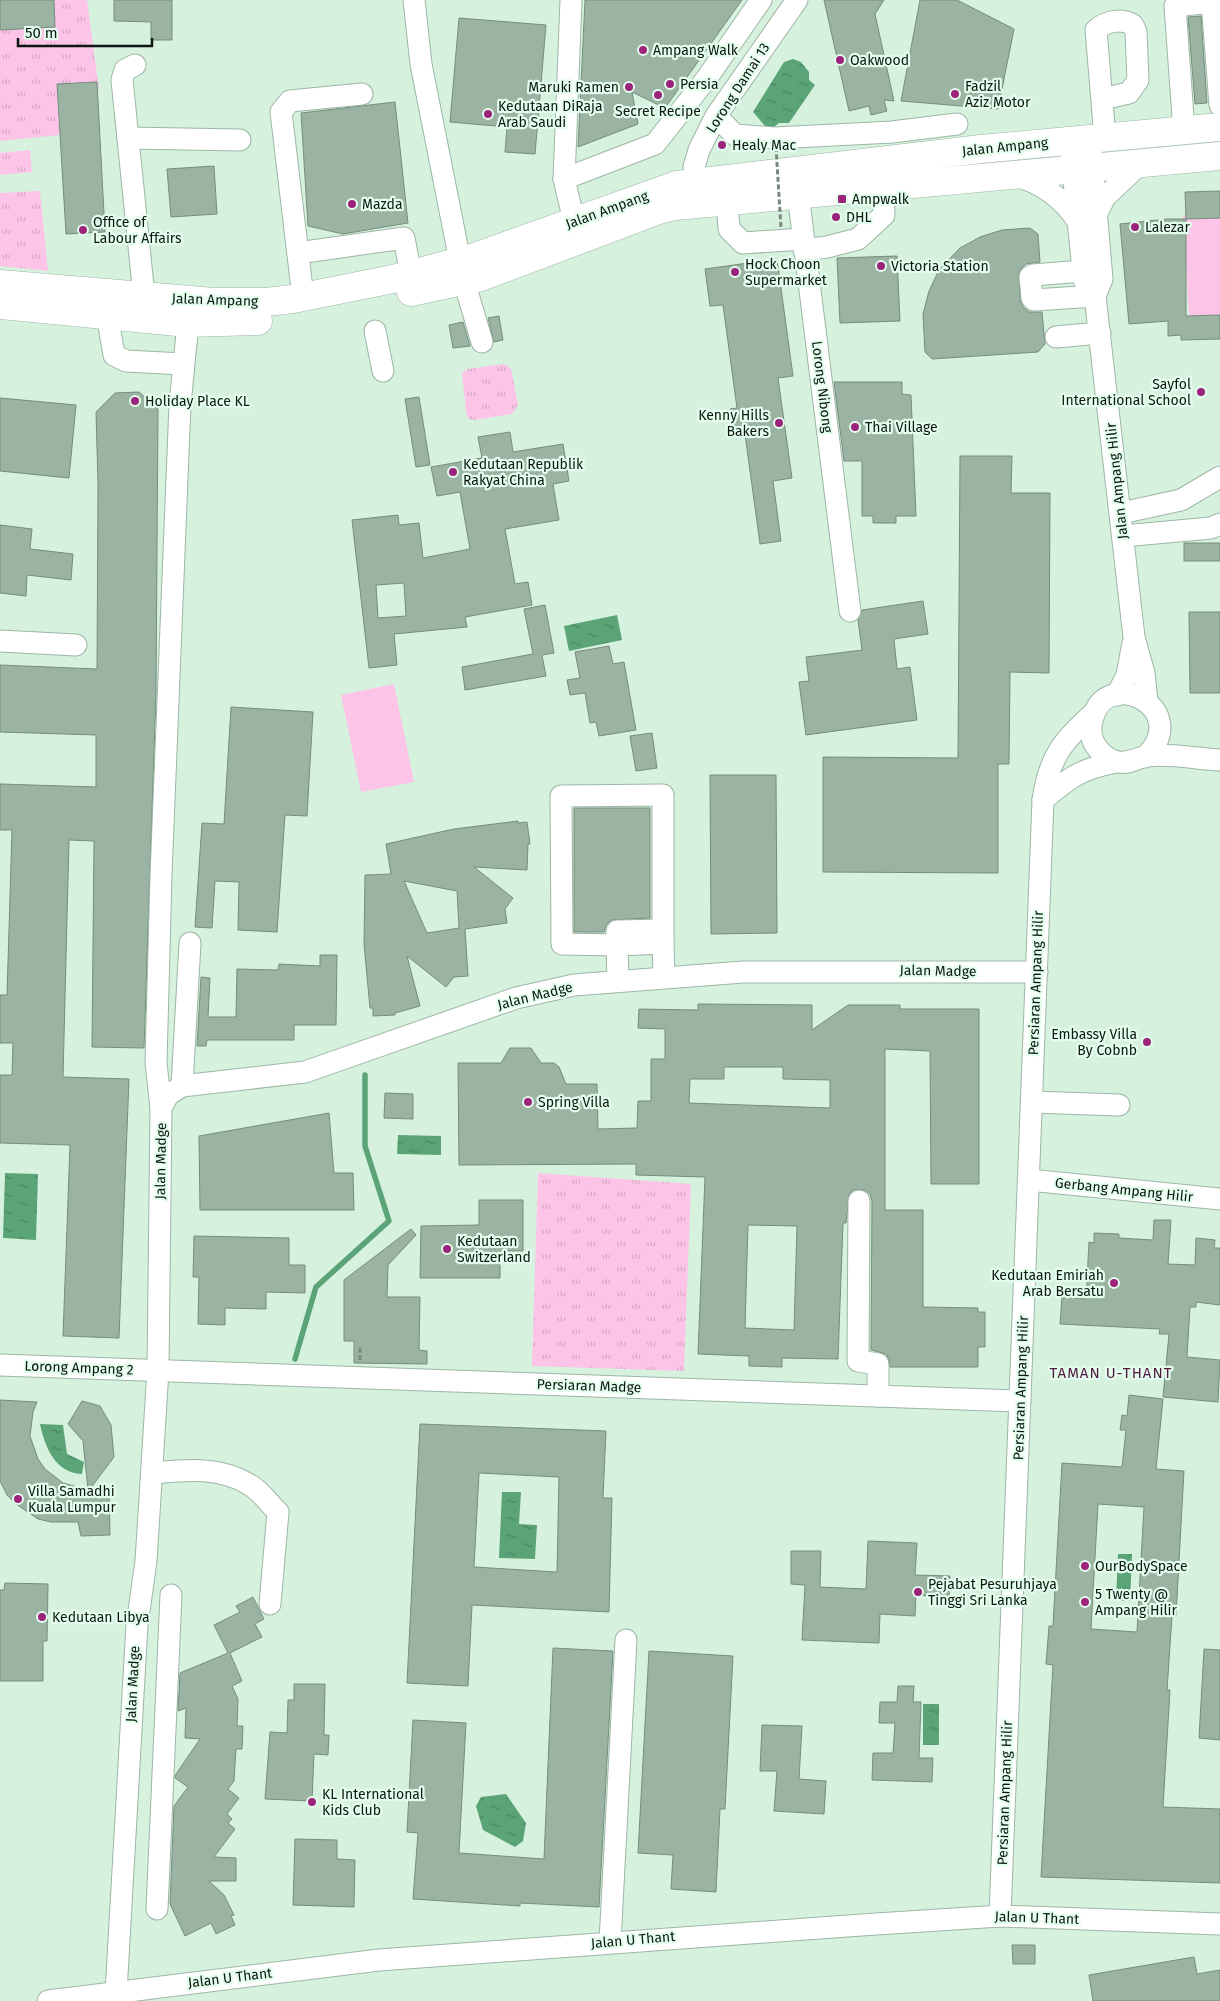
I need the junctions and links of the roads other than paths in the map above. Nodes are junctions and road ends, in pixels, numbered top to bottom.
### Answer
1 (414, 0) edge
2 (570, 0) edge
3 (761, 0) edge
4 (768, 0) edge
5 (793, 6) edge
6 (135, 65) dead end
7 (707, 78) junction
8 (731, 92) junction
9 (362, 94) dead end
10 (1102, 99) dead end
11 (1220, 105) edge
12 (716, 116) junction
13 (957, 124) dead end
14 (1220, 127) edge
15 (1184, 131) junction
16 (892, 132) junction
17 (128, 138) junction
18 (1088, 139) junction
19 (240, 140) dead end
20 (1220, 156) edge
21 (895, 159) junction
22 (1141, 163) junction
23 (1082, 168) junction
24 (1009, 175) junction
25 (564, 179) junction
26 (696, 182) junction
27 (883, 186) junction
28 (798, 194) junction
29 (728, 200) junction
30 (1087, 216) junction
31 (574, 222) junction
32 (804, 244) junction
33 (298, 253) junction
34 (1092, 270) junction
35 (462, 271) junction
36 (410, 275) junction
37 (0, 284) edge
38 (144, 296) junction
39 (1095, 296) junction
40 (304, 297) junction
41 (0, 304) edge
42 (107, 314) junction
43 (188, 323) junction
44 (375, 331) dead end
45 (1100, 333) junction
46 (1056, 337) dead end
47 (482, 342) dead end
48 (183, 364) junction
49 (383, 371) dead end
50 (1220, 477) edge
51 (1121, 513) junction
52 (1220, 524) edge
53 (1123, 536) junction
54 (850, 611) dead end
55 (1134, 637) junction
56 (0, 641) edge
57 (76, 645) dead end
58 (1117, 695) junction
59 (1147, 701) junction
60 (1094, 713) junction
61 (1158, 740) junction
62 (1145, 756) junction
63 (1186, 758) junction
64 (1220, 760) edge
65 (1116, 762) junction
66 (1044, 800) junction
67 (663, 936) junction
68 (190, 943) dead end
69 (617, 945) junction
70 (1037, 972) junction
71 (664, 977) junction
72 (618, 981) junction
73 (182, 1086) junction
74 (1032, 1102) junction
75 (1118, 1106) dead end
76 (161, 1108) junction
77 (1029, 1180) junction
78 (1220, 1199) edge
79 (859, 1201) dead end
80 (0, 1365) edge
81 (158, 1370) junction
82 (878, 1396) junction
83 (1020, 1401) junction
84 (152, 1473) junction
85 (171, 1595) dead end
86 (270, 1604) dead end
87 (626, 1640) dead end
88 (159, 1824) junction
89 (125, 1825) junction
90 (157, 1909) dead end
91 (1000, 1916) junction
92 (1220, 1924) edge
93 (610, 1942) junction
94 (116, 1993) junction
95 (48, 2001) edge

1 - 35 street
2 - 25 street
3 - 7 street
4 - 5 street
5 - 8 street, Lorong Damai 13
6 - 17 street
7 - 8 street
7 - 25 street
8 - 12 street, Lorong Damai 13
9 - 33 street
10 - 18 street, Jalan Ampang Hilir
11 - 15 street
12 - 16 street
12 - 26 street, Lorong Damai 13
13 - 16 street
14 - 15 main road, Jalan Ampang
15 - 18 main road, Jalan Ampang
16 - 21 street
17 - 19 street
17 - 38 street
18 - 21 main road, Jalan Ampang
18 - 23 street, Jalan Ampang Hilir
20 - 22 main road, Jalan Ampang
21 - 26 main road, Jalan Ampang
22 - 23 main road, Jalan Ampang
22 - 30 street
23 - 24 main road, Jalan Ampang
23 - 30 street, Jalan Ampang Hilir
24 - 27 main road, Jalan Ampang
24 - 30 street
25 - 31 street
26 - 31 main road, Jalan Ampang
27 - 28 main road, Jalan Ampang
27 - 32 street
28 - 29 main road, Jalan Ampang
28 - 32 street, Lorong Nibong
29 - 32 street
29 - 35 main road, Jalan Ampang
30 - 34 street, Jalan Ampang Hilir
31 - 35 main road, Jalan Ampang
32 - 54 street, Lorong Nibong
33 - 36 street
33 - 40 street
34 - 39 street, Jalan Ampang Hilir
34 - 39 street
35 - 36 main road, Jalan Ampang
35 - 43 main road, Jalan Ampang
35 - 47 street
36 - 40 main road, Jalan Ampang
37 - 38 main road, Jalan Ampang
38 - 40 main road, Jalan Ampang
39 - 45 street, Jalan Ampang Hilir
41 - 42 main road, Jalan Ampang
42 - 43 main road, Jalan Ampang
42 - 48 street
43 - 48 street
44 - 49 street
45 - 46 street
45 - 51 street, Jalan Ampang Hilir
48 - 76 street
50 - 51 street
51 - 53 street, Jalan Ampang Hilir
52 - 53 street
53 - 55 street, Jalan Ampang Hilir
55 - 58 street, Jalan Ampang Hilir
55 - 59 street, Jalan Ampang Hilir
56 - 57 street
58 - 59 street
58 - 60 street
59 - 61 street
60 - 65 street
60 - 66 street, Persiaran Ampang Hilir
61 - 62 street
61 - 63 street
62 - 63 street
62 - 65 street
63 - 64 street
65 - 66 street
66 - 70 street, Persiaran Ampang Hilir
67 - 69 street
67 - 69 street
67 - 71 street
68 - 73 street
69 - 72 street
70 - 71 street, Jalan Madge
70 - 74 street, Persiaran Ampang Hilir
71 - 72 street, Jalan Madge
72 - 73 street, Jalan Madge
73 - 76 street, Jalan Madge
74 - 75 street
74 - 77 street, Persiaran Ampang Hilir
76 - 81 street, Jalan Madge
77 - 78 street, Gerbang Ampang Hilir
77 - 83 street, Persiaran Ampang Hilir
79 - 82 street
80 - 81 street, Lorong Ampang 2
81 - 82 street, Persiaran Madge
81 - 84 street, Jalan Madge
82 - 83 street, Persiaran Madge
83 - 91 street, Persiaran Ampang Hilir
84 - 86 street
84 - 89 street, Jalan Madge
85 - 88 street
87 - 93 street
88 - 89 street
88 - 90 street
89 - 94 street, Jalan Madge
91 - 92 street, Jalan U Thant
91 - 93 street, Jalan U Thant
93 - 94 street, Jalan U Thant
94 - 95 street, Jalan U Thant

